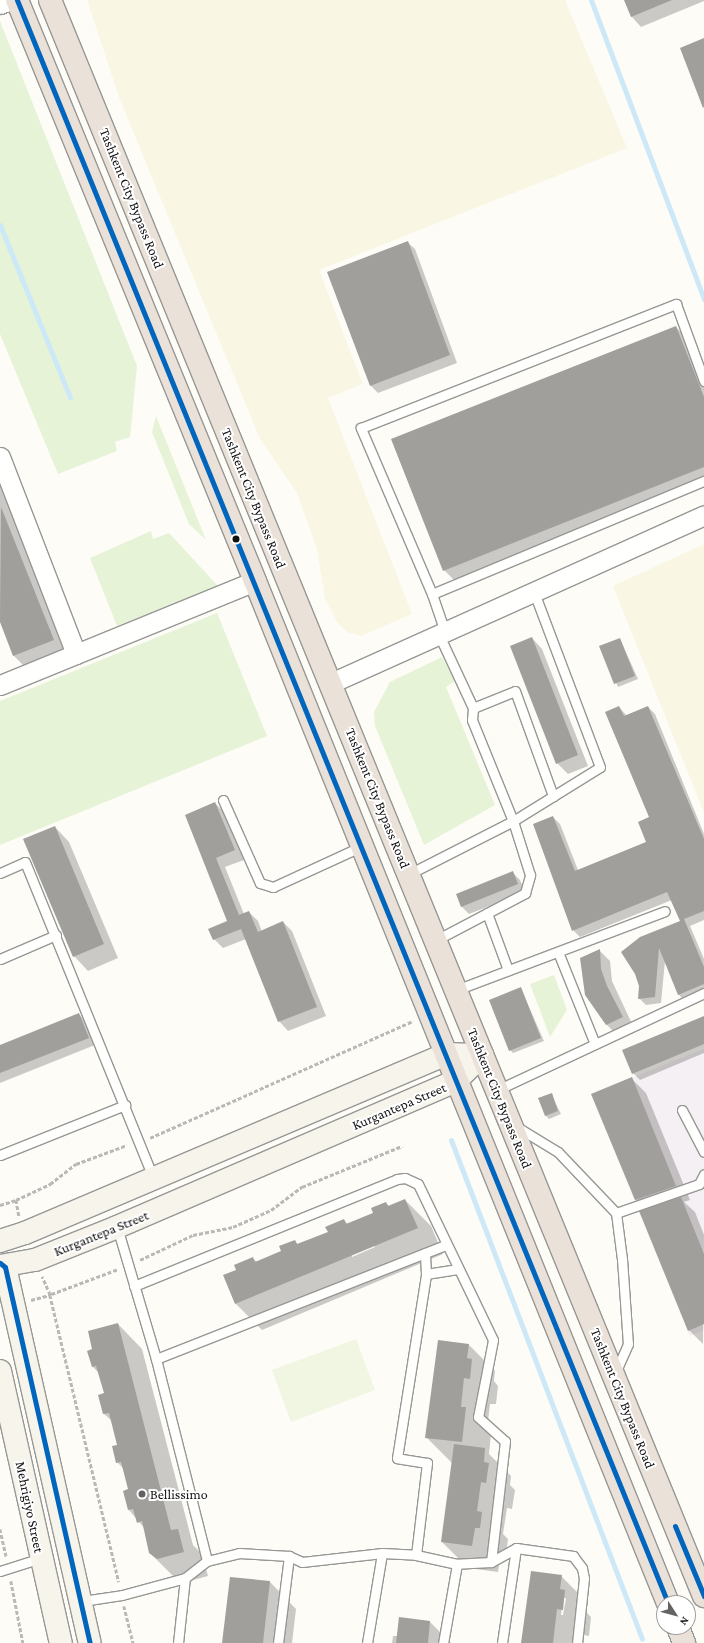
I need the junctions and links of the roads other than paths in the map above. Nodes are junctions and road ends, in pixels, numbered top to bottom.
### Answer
1 (11, 0) edge
2 (17, 0) edge
3 (50, 0) edge
4 (0, 4) edge
5 (704, 381) edge
6 (0, 457) edge
7 (704, 481) edge
8 (704, 514) edge
9 (255, 581) junction
10 (534, 592) junction
11 (432, 594) junction
12 (442, 634) junction
13 (76, 654) junction
14 (331, 683) junction
15 (0, 685) edge
16 (473, 708) junction
17 (553, 796) junction
18 (223, 800) dead end
19 (513, 821) junction
20 (362, 846) junction
21 (0, 873) edge
22 (409, 874) junction
23 (665, 911) dead end
24 (487, 913) junction
25 (56, 936) junction
26 (436, 940) junction
27 (558, 952) junction
28 (0, 959) edge
29 (508, 970) junction
30 (456, 990) junction
31 (704, 993) edge
32 (595, 1044) junction
33 (446, 1054) junction
34 (482, 1055) junction
35 (456, 1081) junction
36 (497, 1090) junction
37 (125, 1105) junction
38 (682, 1110) dead end
39 (511, 1124) junction
40 (704, 1152) edge
41 (0, 1154) edge
42 (704, 1174) edge
43 (154, 1178) junction
44 (616, 1214) junction
45 (117, 1227) junction
46 (0, 1240) edge
47 (446, 1244) junction
48 (425, 1253) junction
49 (2, 1265) edge
50 (458, 1269) junction
51 (426, 1274) junction
52 (134, 1286) junction
53 (156, 1359) junction
54 (0, 1371) edge
55 (614, 1376) junction
56 (516, 1548) junction
57 (382, 1553) junction
58 (416, 1555) junction
59 (290, 1556) junction
60 (41, 1558) junction
61 (207, 1561) junction
62 (491, 1562) junction
63 (457, 1564) junction
64 (4, 1569) edge
65 (185, 1578) junction
66 (665, 1595) edge
67 (704, 1596) edge
68 (82, 1601) junction
69 (60, 1643) edge
70 (90, 1643) edge
71 (178, 1643) edge
72 (278, 1643) edge
73 (367, 1643) edge
74 (443, 1643) edge
75 (502, 1643) edge
76 (577, 1643) edge

1 - 4 street
2 - 9 highway
3 - 14 highway, Tashkent City Bypass Road
5 - 11 lane
6 - 13 street
7 - 11 lane
8 - 10 street
9 - 13 street
9 - 20 highway
10 - 12 street
10 - 17 lane
11 - 12 lane
12 - 14 street
12 - 16 lane
13 - 15 street
14 - 22 highway, Tashkent City Bypass Road
16 - 17 lane
16 - 19 lane
17 - 19 lane
18 - 20 lane
19 - 22 lane
19 - 24 lane
20 - 33 highway
21 - 25 lane
22 - 26 highway, Tashkent City Bypass Road
23 - 27 lane
24 - 26 lane
24 - 29 lane
25 - 28 lane
25 - 37 lane
26 - 30 highway, Tashkent City Bypass Road
27 - 29 lane
27 - 32 lane
29 - 30 lane
30 - 34 highway, Tashkent City Bypass Road
31 - 32 lane
32 - 36 lane
33 - 34 main road, Kurgantepa Street
33 - 35 highway
33 - 43 main road, Kurgantepa Street
34 - 35 main road, Kurgantepa Street
34 - 36 highway, Tashkent City Bypass Road
35 - 45 main road, Kurgantepa Street
35 - 66 highway
36 - 39 highway, Tashkent City Bypass Road
37 - 41 lane
37 - 43 lane
38 - 40 lane
39 - 44 lane
39 - 55 highway, Tashkent City Bypass Road
42 - 44 lane
43 - 46 main road, Kurgantepa Street
44 - 55 lane
45 - 49 main road, Kurgantepa Street
45 - 52 lane
47 - 48 lane
47 - 50 lane
47 - 52 lane
48 - 51 lane
48 - 53 lane
49 - 68 main road, Mehrigiyo Street
50 - 51 lane
50 - 62 lane
51 - 58 lane
52 - 53 lane
53 - 61 lane
54 - 60 main road, Mehrigiyo Street
55 - 67 highway, Tashkent City Bypass Road
56 - 62 lane
56 - 75 lane
56 - 76 lane
57 - 58 lane
57 - 59 lane
57 - 73 lane
58 - 63 lane
59 - 61 lane
59 - 72 lane
60 - 64 lane
60 - 69 main road, Mehrigiyo Street
61 - 65 lane
62 - 63 lane
63 - 74 lane
65 - 68 lane
65 - 71 lane
68 - 70 main road, Mehrigiyo Street

